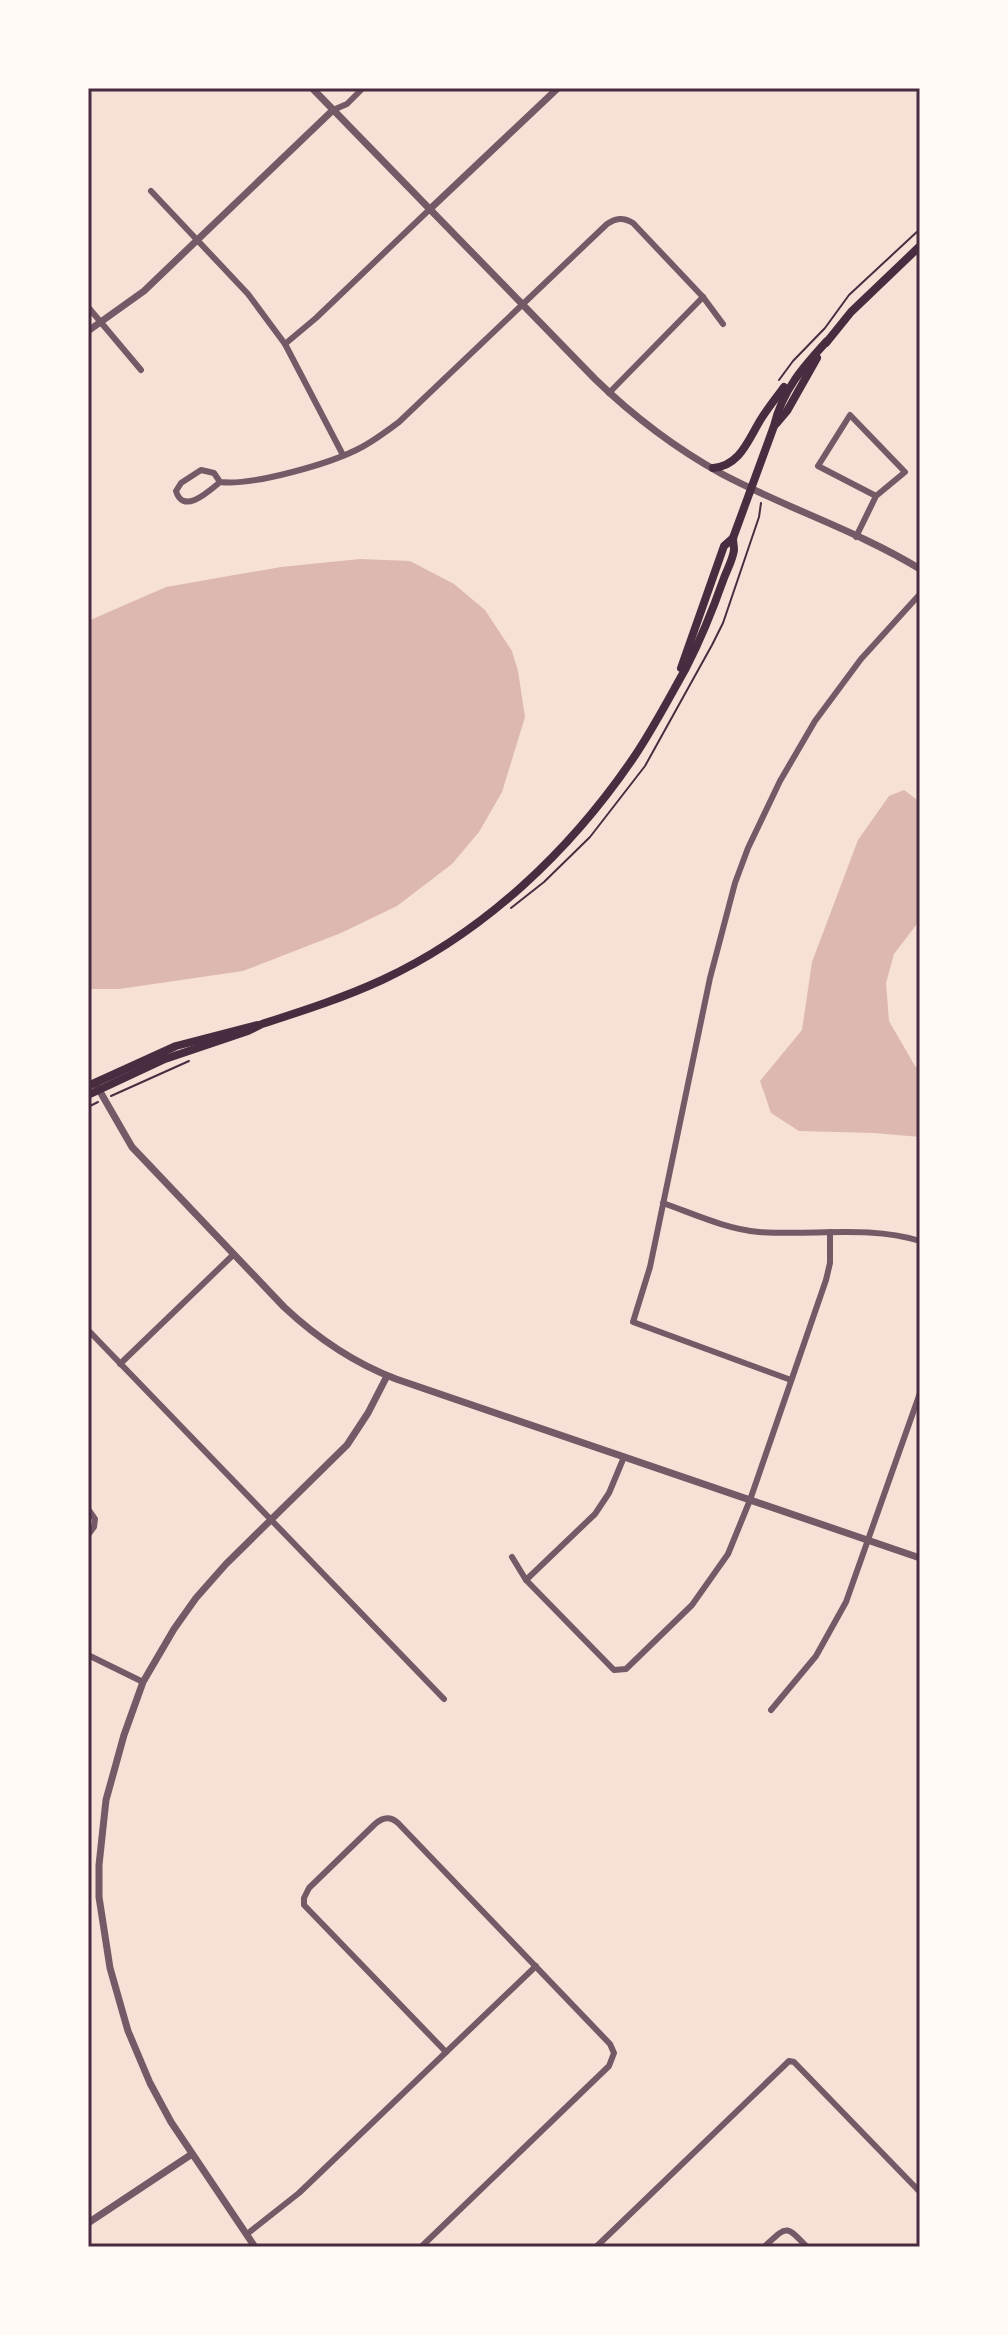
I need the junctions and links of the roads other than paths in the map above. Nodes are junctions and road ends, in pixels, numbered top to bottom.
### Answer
1 (312, 88) edge
2 (363, 88) edge
3 (558, 88) edge
4 (333, 110) junction
5 (151, 191) dead end
6 (430, 209) junction
7 (197, 241) junction
8 (920, 246) edge
9 (703, 297) junction
10 (523, 306) junction
11 (88, 307) edge
12 (101, 322) junction
13 (723, 324) dead end
14 (88, 331) edge
15 (827, 341) junction
16 (285, 344) junction
17 (801, 369) junction
18 (141, 370) dead end
19 (609, 393) junction
20 (774, 426) junction
21 (343, 455) junction
22 (713, 468) junction
23 (220, 482) junction
24 (750, 487) junction
25 (876, 496) junction
26 (856, 537) junction
27 (920, 569) edge
28 (920, 594) edge
29 (94, 1086) edge
30 (88, 1095) edge
31 (663, 1203) junction
32 (830, 1232) junction
33 (920, 1241) edge
34 (233, 1255) junction
35 (88, 1330) edge
36 (120, 1364) junction
37 (387, 1376) junction
38 (791, 1380) junction
39 (920, 1393) edge
40 (917, 1410) edge
41 (624, 1457) junction
42 (750, 1500) junction
43 (88, 1509) edge
44 (272, 1520) junction
45 (88, 1535) edge
46 (869, 1540) junction
47 (512, 1557) dead end
48 (920, 1558) edge
49 (526, 1580) junction
50 (88, 1655) edge
51 (143, 1682) junction
52 (444, 1699) dead end
53 (771, 1710) dead end
54 (99, 1897) junction
55 (88, 1898) edge
56 (536, 1966) junction
57 (446, 2052) junction
58 (192, 2154) junction
59 (920, 2192) edge
60 (88, 2223) edge
61 (247, 2234) junction
62 (255, 2247) edge
63 (421, 2247) edge
64 (596, 2247) edge
65 (764, 2247) edge
66 (807, 2247) edge

1 - 4 street
2 - 4 street
3 - 6 street
4 - 6 street
4 - 7 street
5 - 7 street
6 - 10 street
6 - 16 street
7 - 12 street
7 - 16 street
8 - 15 main road
9 - 10 street
9 - 13 street
9 - 19 street
10 - 19 street
10 - 21 street
11 - 12 street
12 - 14 street
12 - 18 street
15 - 17 main road
15 - 20 main road
16 - 21 street
17 - 20 main road
17 - 22 main road
19 - 22 street
20 - 24 main road
21 - 23 street
22 - 24 street
23 - 23 street
24 - 26 street
24 - 29 main road
25 - 25 street
25 - 26 street
26 - 27 street
28 - 31 street
29 - 30 main road
29 - 34 street
31 - 32 street
31 - 38 street
32 - 33 street
32 - 38 street
34 - 36 street
34 - 37 street
35 - 36 street
36 - 44 street
37 - 41 street
37 - 44 street
38 - 42 street
39 - 40 street
40 - 46 street
41 - 42 street
41 - 49 street
42 - 46 street
42 - 49 street
43 - 45 street
44 - 51 street
44 - 52 street
46 - 48 street
46 - 53 street
47 - 49 street
50 - 51 street
51 - 54 street
54 - 55 street
54 - 58 street
56 - 57 street
56 - 57 street
56 - 63 street
57 - 61 street
58 - 60 street
58 - 61 street
59 - 64 street
61 - 62 street
65 - 66 street

